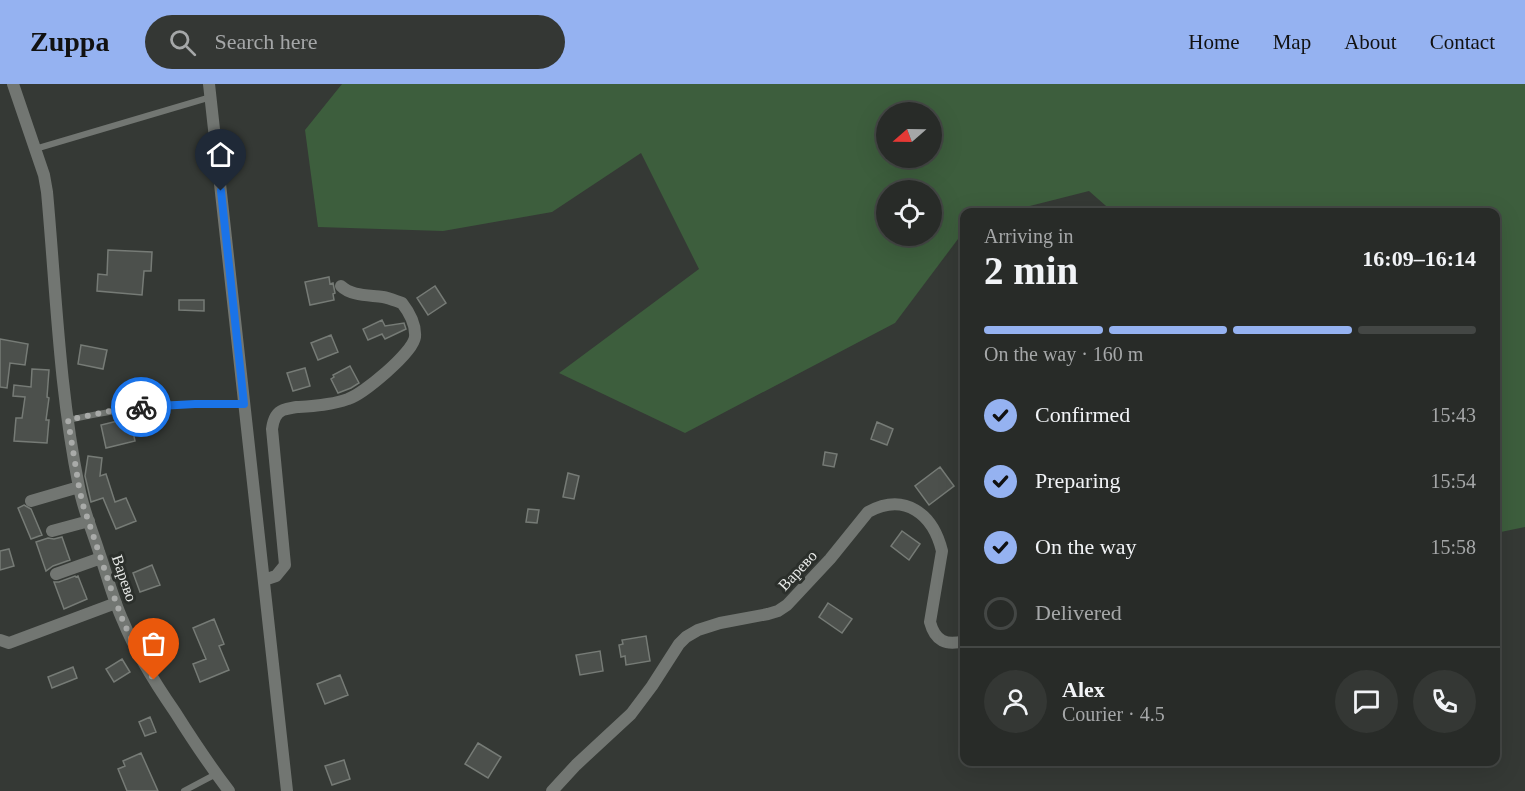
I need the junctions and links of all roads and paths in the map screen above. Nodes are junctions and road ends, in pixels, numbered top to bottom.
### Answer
1 (13, 84) edge
2 (210, 90) edge
3 (34, 149) junction
4 (340, 286) dead end
5 (244, 404) junction
6 (68, 420) junction
7 (79, 487) junction
8 (32, 501) dead end
9 (89, 521) junction
10 (52, 531) dead end
11 (101, 558) junction
12 (57, 574) dead end
13 (264, 580) junction
14 (116, 603) junction
15 (0, 640) edge
16 (960, 642) edge
17 (216, 773) junction
18 (184, 791) edge
19 (229, 791) edge
20 (287, 791) edge
21 (552, 791) edge

1 - 3 street, Варево
2 - 3 lane
2 - 5 street
3 - 6 street, Варево
4 - 13 street
5 - 6 lane
5 - 13 street
6 - 7 street, Варево
7 - 8 street
7 - 9 street, Варево
9 - 10 street
9 - 11 street, Варево
11 - 12 street
11 - 14 street, Варево
13 - 20 street
14 - 15 street
14 - 17 street, Варево
16 - 21 street, Варево
17 - 18 lane
17 - 19 street, Варево

